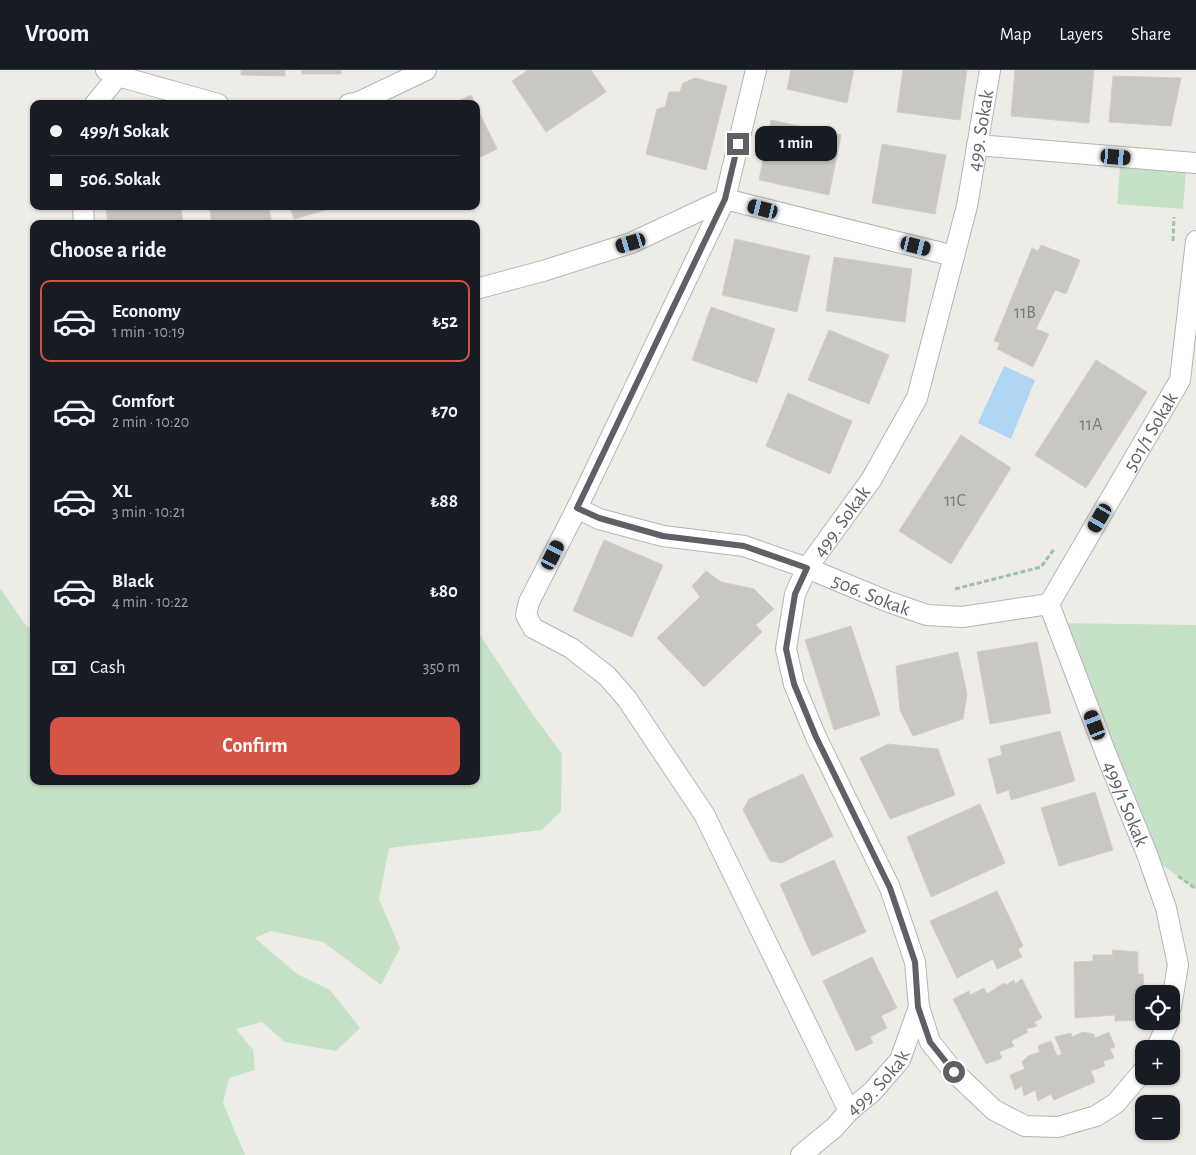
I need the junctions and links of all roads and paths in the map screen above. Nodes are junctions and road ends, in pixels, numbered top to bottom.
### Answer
1 (426, 70) edge
2 (756, 70) edge
3 (990, 70) edge
4 (114, 72) edge
5 (97, 100) edge
6 (205, 100) edge
7 (363, 100) edge
8 (977, 145) junction
9 (1196, 163) edge
10 (725, 199) junction
11 (1174, 217) dead end
12 (1196, 241) edge
13 (1172, 245) dead end
14 (954, 256) junction
15 (480, 288) edge
16 (1188, 381) edge
17 (577, 508) junction
18 (1057, 545) dead end
19 (807, 568) junction
20 (956, 589) dead end
21 (1049, 604) junction
22 (1175, 985) edge
23 (918, 1007) junction
24 (1135, 1080) edge
25 (849, 1111) junction
26 (801, 1155) edge

1 - 7 street
2 - 10 street
3 - 8 street, 499. Sokak
4 - 5 street
4 - 6 street
8 - 9 street
8 - 14 street, 499. Sokak
10 - 14 street
10 - 15 street
10 - 17 street
11 - 13 path
12 - 16 street, 501/1 Sokak
14 - 19 street, 499. Sokak
16 - 21 street, 501/1 Sokak
17 - 19 street, 506. Sokak
17 - 25 street
18 - 20 path
19 - 21 street, 506. Sokak
19 - 23 street, 499. Sokak
21 - 22 street, 499/1 Sokak
23 - 24 street
23 - 25 street, 499. Sokak
25 - 26 street, 499. Sokak

